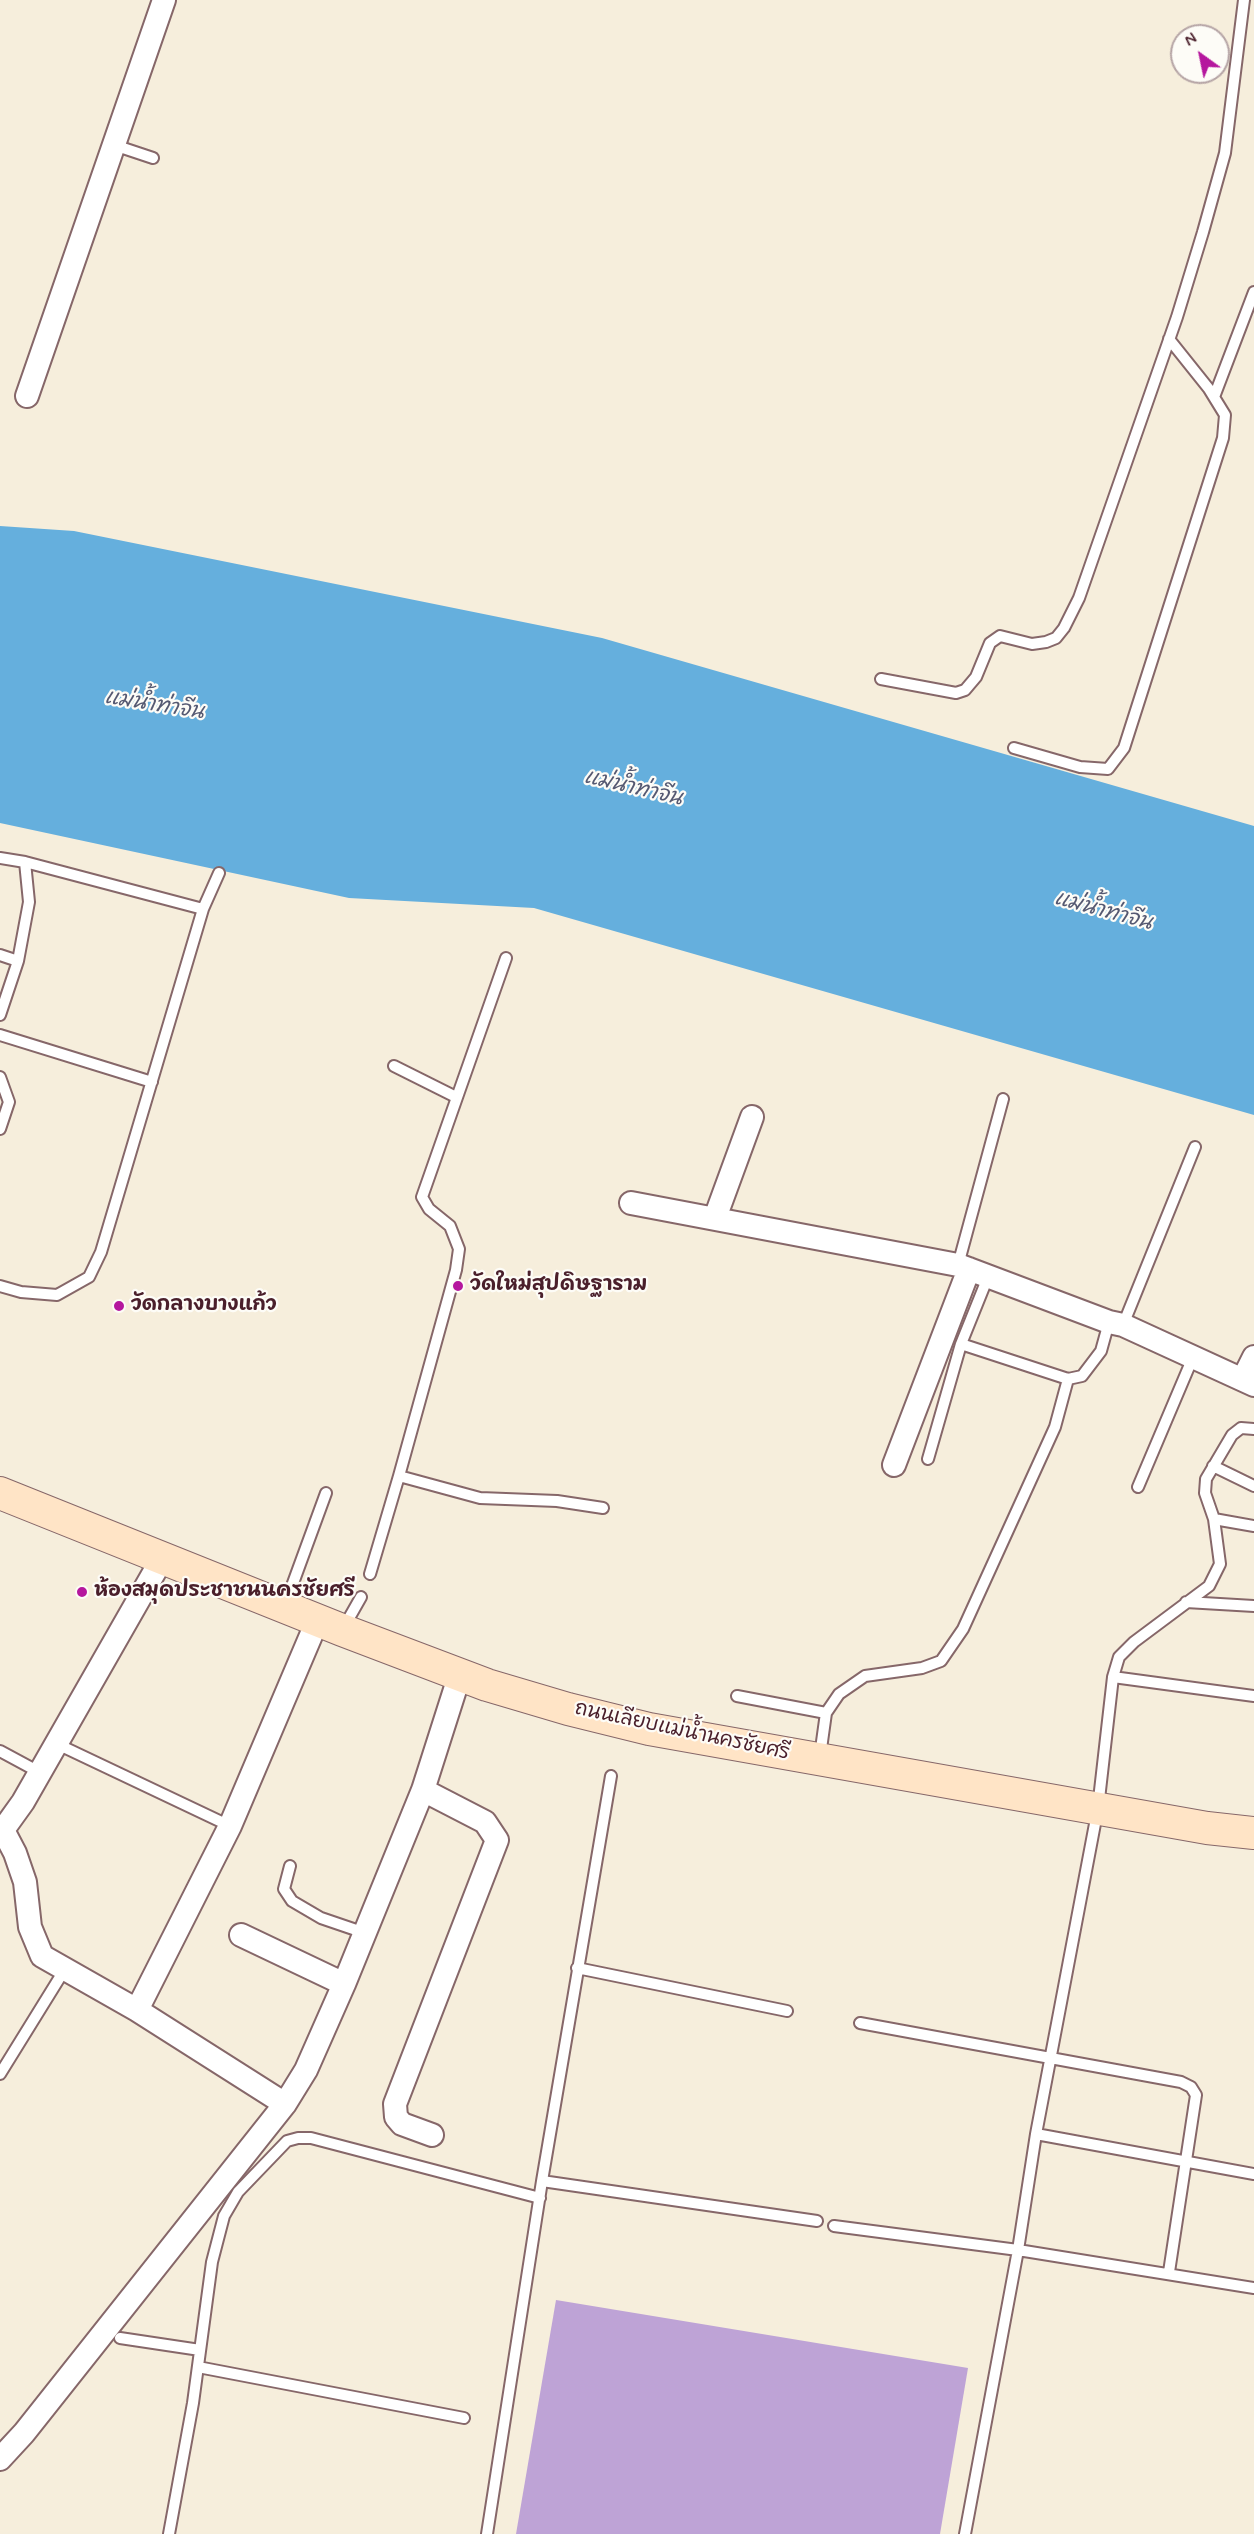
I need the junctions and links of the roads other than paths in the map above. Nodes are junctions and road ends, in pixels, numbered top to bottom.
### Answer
1 (164, 0) edge
2 (1244, 0) edge
3 (114, 145) junction
4 (153, 158) dead end
5 (1254, 292) edge
6 (1169, 339) junction
7 (27, 396) dead end
8 (1214, 397) junction
9 (882, 679) dead end
10 (1014, 748) dead end
11 (0, 858) edge
12 (25, 862) junction
13 (219, 873) dead end
14 (203, 909) junction
15 (0, 955) edge
16 (506, 958) dead end
17 (18, 961) junction
18 (0, 1015) edge
19 (0, 1035) edge
20 (393, 1066) dead end
21 (0, 1077) edge
22 (152, 1082) junction
23 (456, 1097) junction
24 (1003, 1099) dead end
25 (752, 1117) dead end
26 (0, 1129) edge
27 (1195, 1147) dead end
28 (631, 1203) dead end
29 (716, 1218) junction
30 (972, 1270) junction
31 (0, 1286) edge
32 (1116, 1324) junction
33 (961, 1344) junction
34 (1194, 1355) junction
35 (1254, 1357) edge
36 (1068, 1379) junction
37 (1248, 1382) edge
38 (1254, 1429) edge
39 (928, 1459) dead end
40 (894, 1465) dead end
41 (1213, 1466) junction
42 (399, 1476) junction
43 (1254, 1486) edge
44 (1138, 1487) dead end
45 (0, 1493) edge
46 (326, 1493) dead end
47 (603, 1508) dead end
48 (1214, 1519) junction
49 (1254, 1526) edge
50 (163, 1557) junction
51 (370, 1574) dead end
52 (361, 1597) dead end
53 (1186, 1602) junction
54 (285, 1606) junction
55 (1254, 1606) edge
56 (330, 1624) junction
57 (460, 1674) junction
58 (1113, 1677) junction
59 (737, 1696) dead end
60 (1254, 1696) edge
61 (826, 1713) junction
62 (54, 1743) junction
63 (0, 1750) edge
64 (820, 1760) junction
65 (39, 1772) junction
66 (610, 1776) dead end
67 (423, 1790) junction
68 (1098, 1808) junction
69 (230, 1826) junction
70 (2, 1832) edge
71 (1254, 1833) edge
72 (290, 1866) dead end
73 (365, 1933) junction
74 (241, 1935) dead end
75 (577, 1968) junction
76 (65, 1969) junction
77 (344, 1984) junction
78 (137, 2010) junction
79 (787, 2010) dead end
80 (860, 2023) dead end
81 (1051, 2057) junction
82 (0, 2074) edge
83 (285, 2104) junction
84 (1036, 2133) junction
85 (432, 2135) dead end
86 (1184, 2162) junction
87 (1254, 2174) edge
88 (542, 2181) junction
89 (540, 2198) junction
90 (817, 2222) dead end
91 (834, 2226) dead end
92 (1017, 2250) junction
93 (1169, 2272) junction
94 (1254, 2288) edge
95 (120, 2338) dead end
96 (200, 2350) junction
97 (198, 2367) junction
98 (464, 2418) dead end
99 (0, 2459) edge
100 (169, 2534) edge
101 (487, 2534) edge
102 (965, 2534) edge

1 - 3 street
2 - 6 lane
3 - 4 lane
3 - 7 street
5 - 8 lane
6 - 8 lane
6 - 9 lane
8 - 10 lane
11 - 12 lane
12 - 14 lane
12 - 17 lane
13 - 14 lane
14 - 22 lane
15 - 17 lane
16 - 23 lane
17 - 18 lane
19 - 22 lane
20 - 23 lane
21 - 26 lane
22 - 31 lane
23 - 42 lane
24 - 30 lane
25 - 29 street
27 - 32 lane
28 - 29 street
29 - 30 street
30 - 32 street
30 - 33 lane
30 - 40 street
32 - 34 street
32 - 36 lane
33 - 36 lane
33 - 39 lane
34 - 37 street
34 - 44 lane
35 - 37 street
36 - 61 lane
38 - 41 lane
41 - 43 lane
41 - 48 lane
42 - 47 lane
42 - 51 lane
45 - 50 main road, ถนนเลียบแม่น้ำนครชัยศรี
46 - 54 lane
48 - 49 lane
48 - 53 lane
50 - 54 main road, ถนนเลียบแม่น้ำนครชัยศรี
50 - 62 street
52 - 56 lane
53 - 55 lane
53 - 58 lane
54 - 56 main road, ถนนเลียบแม่น้ำนครชัยศรี
56 - 57 main road, ถนนเลียบแม่น้ำนครชัยศรี
56 - 69 street
57 - 64 main road, ถนนเลียบแม่น้ำนครชัยศรี
57 - 67 street
58 - 60 lane
58 - 68 lane
59 - 61 lane
61 - 64 lane
62 - 65 street
62 - 69 lane
63 - 65 lane
64 - 68 main road, ถนนเลียบแม่น้ำนครชัยศรี
65 - 70 street
66 - 75 lane
67 - 73 street
67 - 85 street
68 - 71 main road, ถนนเลียบแม่น้ำนครชัยศรี
68 - 81 lane
69 - 78 street
70 - 76 street
72 - 73 lane
73 - 77 street
74 - 77 street
75 - 79 lane
75 - 88 lane
76 - 78 street
76 - 82 lane
77 - 83 street
78 - 83 street
80 - 81 lane
81 - 84 lane
81 - 86 lane
83 - 99 street
84 - 86 lane
84 - 92 lane
86 - 87 lane
86 - 93 lane
88 - 89 lane
88 - 90 lane
89 - 96 lane
89 - 101 lane
91 - 92 lane
92 - 93 lane
92 - 102 lane
93 - 94 lane
95 - 96 lane
96 - 97 lane
97 - 98 lane
97 - 100 lane

